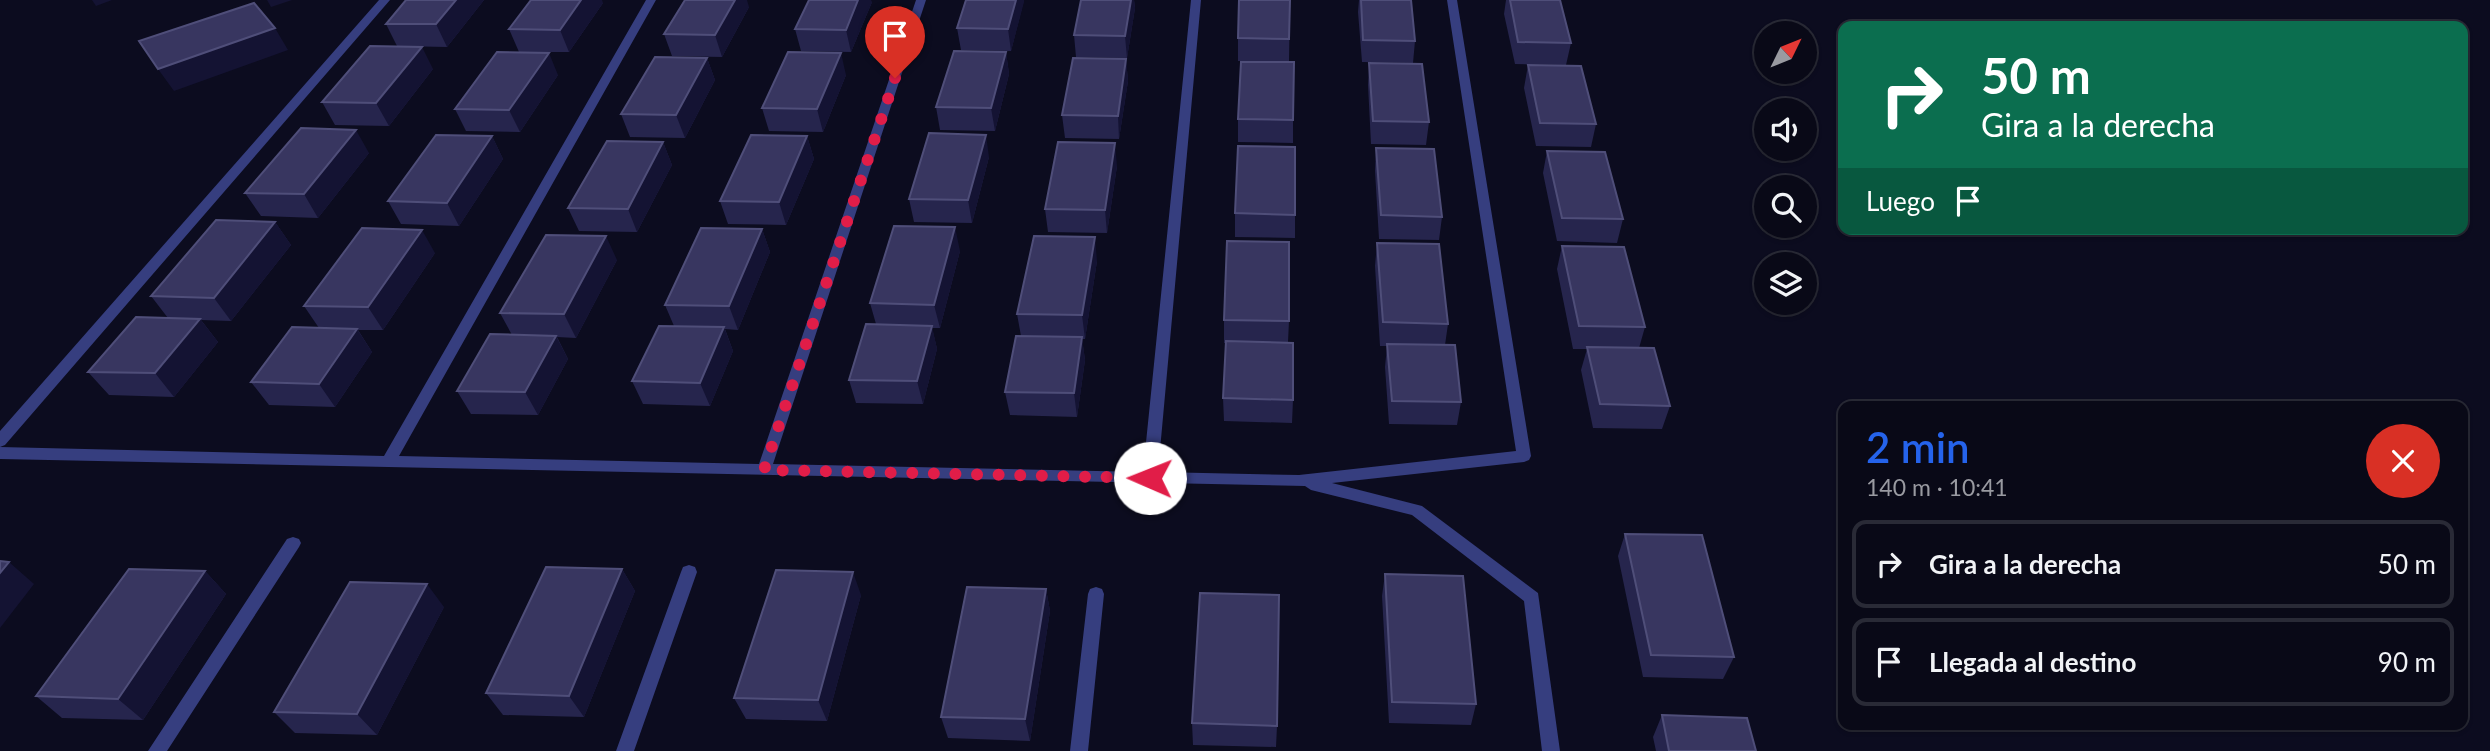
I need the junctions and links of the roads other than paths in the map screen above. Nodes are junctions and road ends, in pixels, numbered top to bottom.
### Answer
1 (385, 0) edge
2 (651, 0) edge
3 (922, 0) edge
4 (1196, 0) edge
5 (1452, 0) edge
6 (0, 441) edge
7 (0, 453) edge
8 (388, 462) junction
9 (764, 470) junction
10 (1150, 478) junction
11 (1299, 481) junction
12 (293, 543) dead end
13 (689, 572) dead end
14 (1096, 594) dead end
15 (157, 751) edge
16 (625, 751) edge
17 (1079, 751) edge
18 (1551, 751) edge

1 - 6 street
2 - 8 street
3 - 9 street
4 - 10 street
5 - 11 street
7 - 8 street
8 - 9 street
9 - 10 street
10 - 11 street
11 - 18 street
12 - 15 street
13 - 16 street
14 - 17 street

